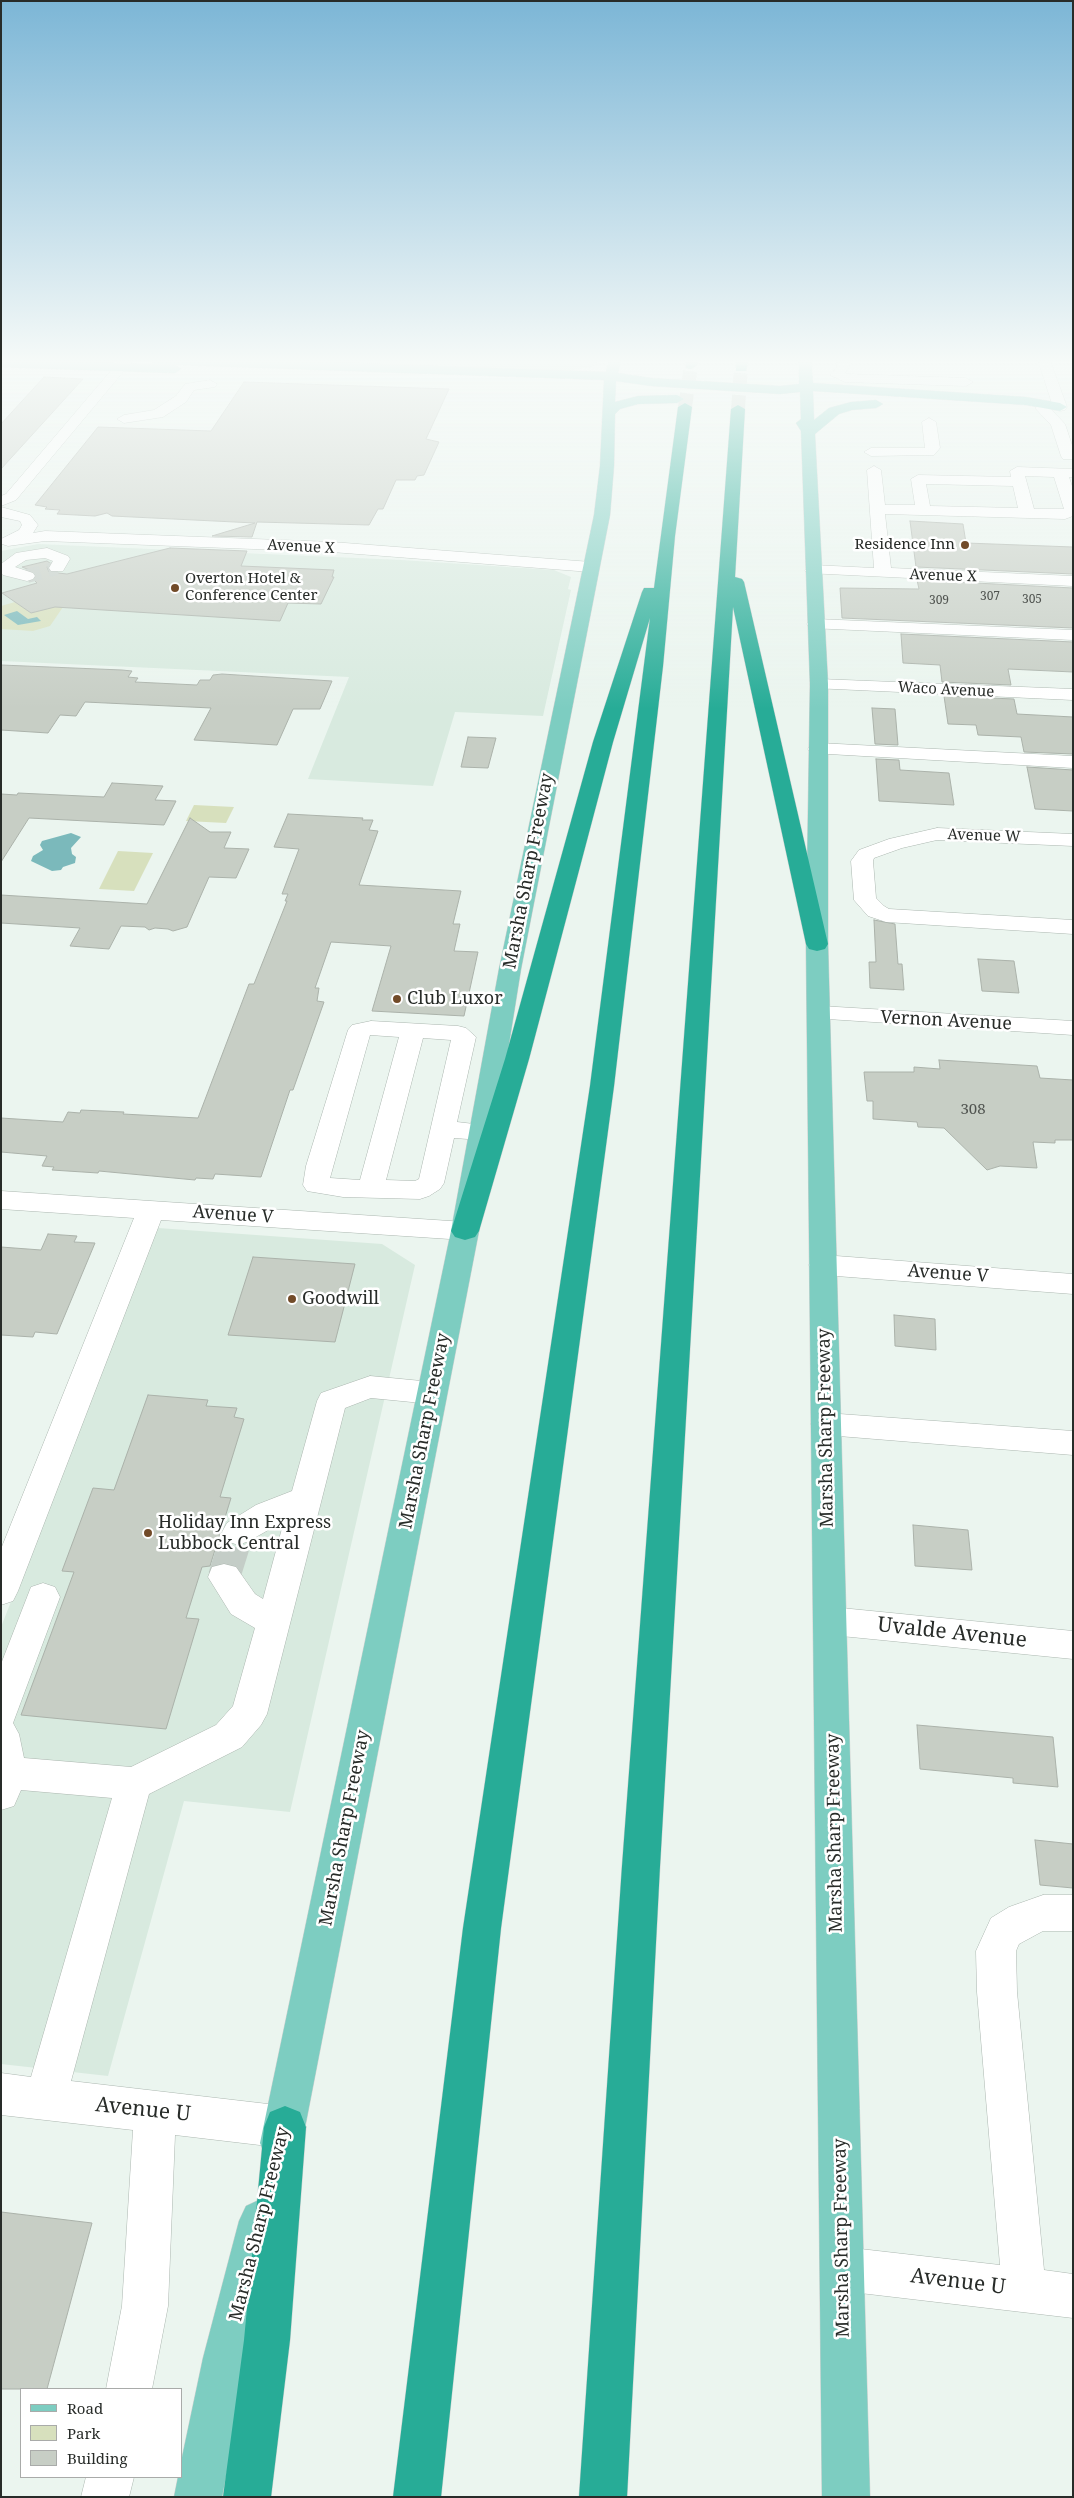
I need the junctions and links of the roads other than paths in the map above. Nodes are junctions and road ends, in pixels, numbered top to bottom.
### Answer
1 (26, 477) edge
2 (606, 477) edge
3 (677, 477) edge
4 (734, 477) edge
5 (807, 477) edge
6 (875, 477) edge
7 (1019, 477) edge
8 (1067, 477) edge
9 (1020, 482) junction
10 (6, 500) edge
11 (878, 509) junction
12 (923, 510) junction
13 (1, 512) edge
14 (1027, 513) junction
15 (24, 518) junction
16 (667, 536) junction
17 (6, 542) edge
18 (728, 548) junction
19 (592, 559) junction
20 (57, 568) dead end
21 (813, 570) junction
22 (883, 573) junction
23 (27, 576) tunnel mouth
24 (1073, 581) edge
25 (816, 624) junction
26 (1073, 635) edge
27 (819, 684) junction
28 (1073, 695) edge
29 (818, 749) junction
30 (1073, 762) edge
31 (1073, 840) edge
32 (1073, 927) edge
33 (817, 944) junction
34 (820, 1013) junction
35 (1073, 1028) edge
36 (413, 1030) junction
37 (443, 1129) junction
38 (482, 1132) junction
39 (343, 1188) junction
40 (371, 1189) junction
41 (1, 1200) edge
42 (151, 1210) junction
43 (335, 1222) junction
44 (465, 1231) junction
45 (822, 1265) junction
46 (1073, 1284) edge
47 (432, 1393) junction
48 (826, 1424) junction
49 (1073, 1443) edge
50 (308, 1498) junction
51 (238, 1532) tunnel mouth
52 (224, 1577) dead end
53 (1, 1591) edge
54 (43, 1597) dead end
55 (831, 1621) junction
56 (274, 1622) junction
57 (1073, 1645) edge
58 (1, 1712) edge
59 (1, 1734) edge
60 (5, 1784) edge
61 (134, 1784) junction
62 (1073, 1913) edge
63 (1, 2094) edge
64 (45, 2099) junction
65 (155, 2112) junction
66 (285, 2126) junction
67 (843, 2269) junction
68 (1024, 2290) junction
69 (1073, 2296) edge
70 (129, 2388) edge
71 (110, 2478) edge
72 (105, 2497) edge
73 (198, 2497) edge
74 (247, 2497) edge
75 (417, 2497) edge
76 (602, 2497) edge
77 (846, 2497) edge

1 - 10 street
2 - 19 main road, Marsha Sharp Freeway
3 - 16 highway
4 - 18 highway
5 - 21 main road, Marsha Sharp Freeway
6 - 11 street
7 - 9 street
8 - 14 street
9 - 12 street
9 - 14 street
10 - 15 street
11 - 12 street
11 - 22 street
12 - 14 street
13 - 15 street, Avenue X
15 - 17 street
15 - 19 street, Avenue X
16 - 44 highway
16 - 75 highway
17 - 19 street, Avenue X
18 - 33 highway
18 - 76 highway
19 - 38 main road, Marsha Sharp Freeway
20 - 23 street
21 - 22 street, Avenue X
21 - 25 main road, Marsha Sharp Freeway
22 - 24 street, Avenue X
25 - 26 street
25 - 27 main road, Marsha Sharp Freeway
27 - 28 street, Waco Avenue
27 - 29 main road, Marsha Sharp Freeway
29 - 30 street
29 - 33 main road, Marsha Sharp Freeway
31 - 32 street, Avenue W
33 - 34 main road, Marsha Sharp Freeway
34 - 35 street, Vernon Avenue
34 - 45 main road, Marsha Sharp Freeway
36 - 37 street
36 - 39 street
36 - 40 street
37 - 38 street
37 - 40 street
38 - 44 main road, Marsha Sharp Freeway
39 - 40 street
39 - 43 street
41 - 42 street, Avenue V
42 - 43 street, Avenue V
42 - 53 street
43 - 44 street, Avenue V
44 - 47 main road, Marsha Sharp Freeway
45 - 46 street, Avenue V
45 - 48 main road, Marsha Sharp Freeway
47 - 50 street
47 - 66 main road, Marsha Sharp Freeway
48 - 49 street
48 - 55 main road, Marsha Sharp Freeway
50 - 51 street
50 - 56 street
52 - 56 street
54 - 58 street
55 - 57 street, Uvalde Avenue
55 - 67 main road, Marsha Sharp Freeway
56 - 61 street
59 - 60 street
60 - 61 street
61 - 64 street
62 - 68 street
63 - 64 street, Avenue U
64 - 65 street, Avenue U
65 - 66 street, Avenue U
65 - 70 street
66 - 73 main road, Marsha Sharp Freeway
66 - 74 highway
67 - 68 street, Avenue U
67 - 77 main road, Marsha Sharp Freeway
68 - 69 street, Avenue U
71 - 72 street

